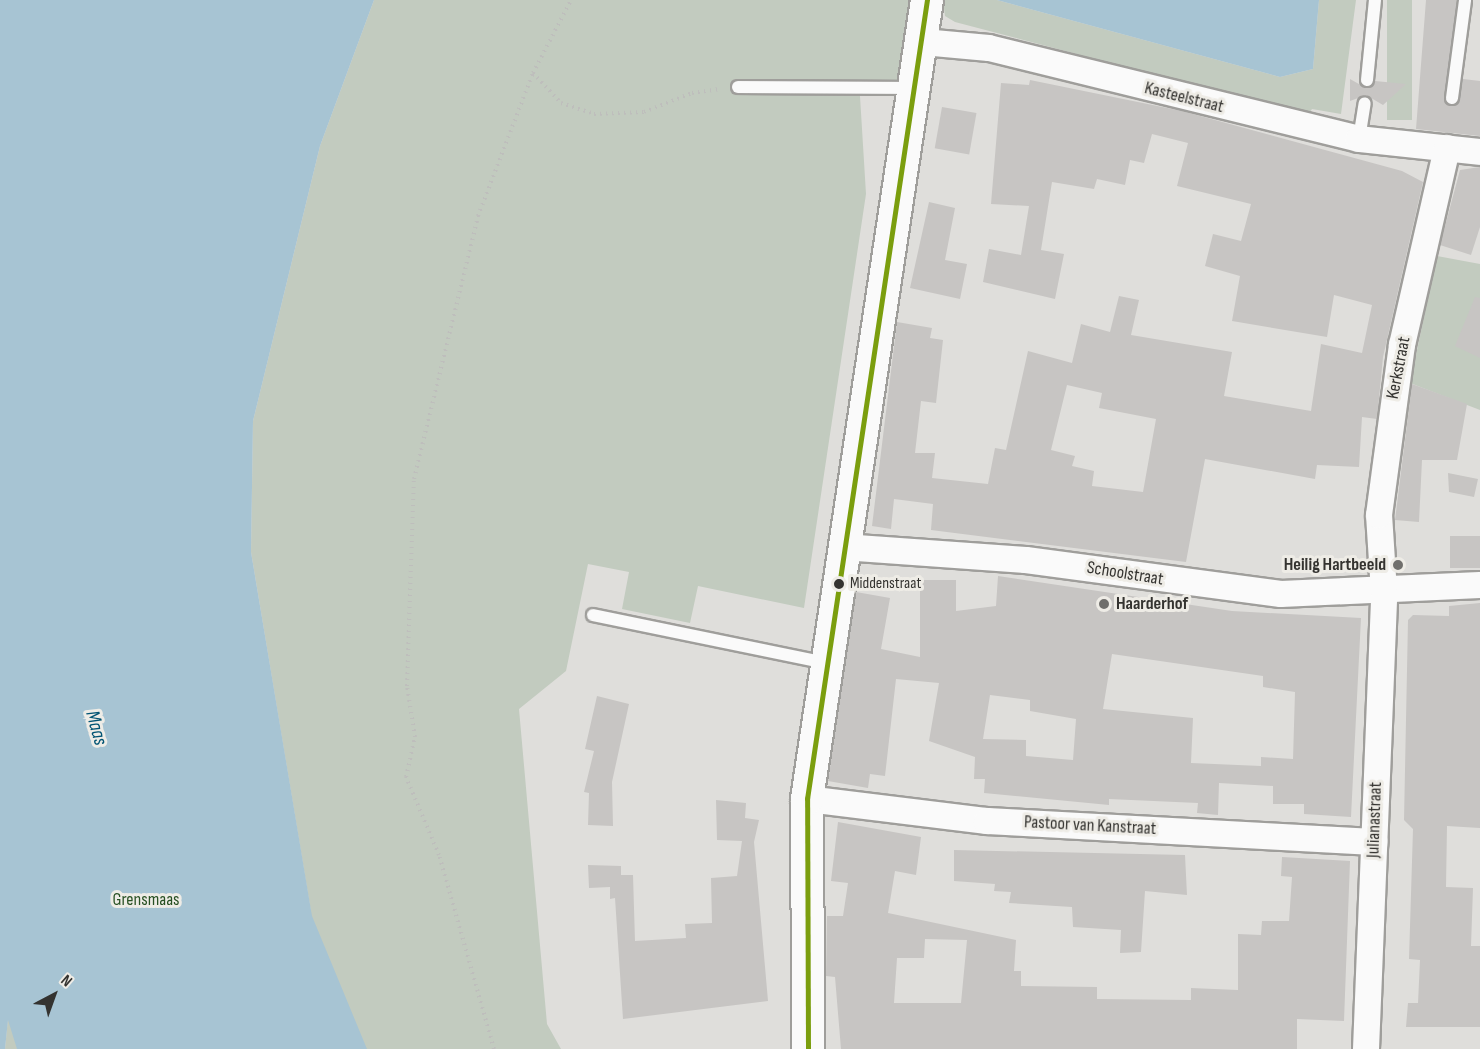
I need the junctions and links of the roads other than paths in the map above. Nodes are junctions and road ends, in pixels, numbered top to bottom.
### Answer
1 (927, 0) edge
2 (1375, 0) edge
3 (1466, 0) edge
4 (923, 42) junction
5 (1367, 80) dead end
6 (738, 87) road end
7 (915, 88) junction
8 (1452, 98) dead end
9 (1365, 103) dead end
10 (1359, 139) junction
11 (1447, 140) junction
12 (1480, 152) edge
13 (843, 547) junction
14 (1480, 585) edge
15 (1384, 592) junction
16 (593, 615) dead end
17 (828, 663) junction
18 (807, 799) junction
19 (1374, 842) junction
20 (808, 1049) edge
21 (1366, 1049) edge

1 - 4 street
2 - 5 lane
3 - 8 lane
4 - 7 street
4 - 10 street, Kasteelstraat
6 - 7 lane
7 - 13 street
9 - 10 lane
10 - 11 street, Kasteelstraat
11 - 12 street, Kasteelstraat
11 - 15 street, Kerkstraat
13 - 15 street, Schoolstraat
13 - 17 street
14 - 15 street, Schoolstraat
15 - 19 street, Julianastraat
16 - 17 lane
17 - 18 street
18 - 19 street, Pastoor van Kanstraat
18 - 20 street
19 - 21 street, Julianastraat

